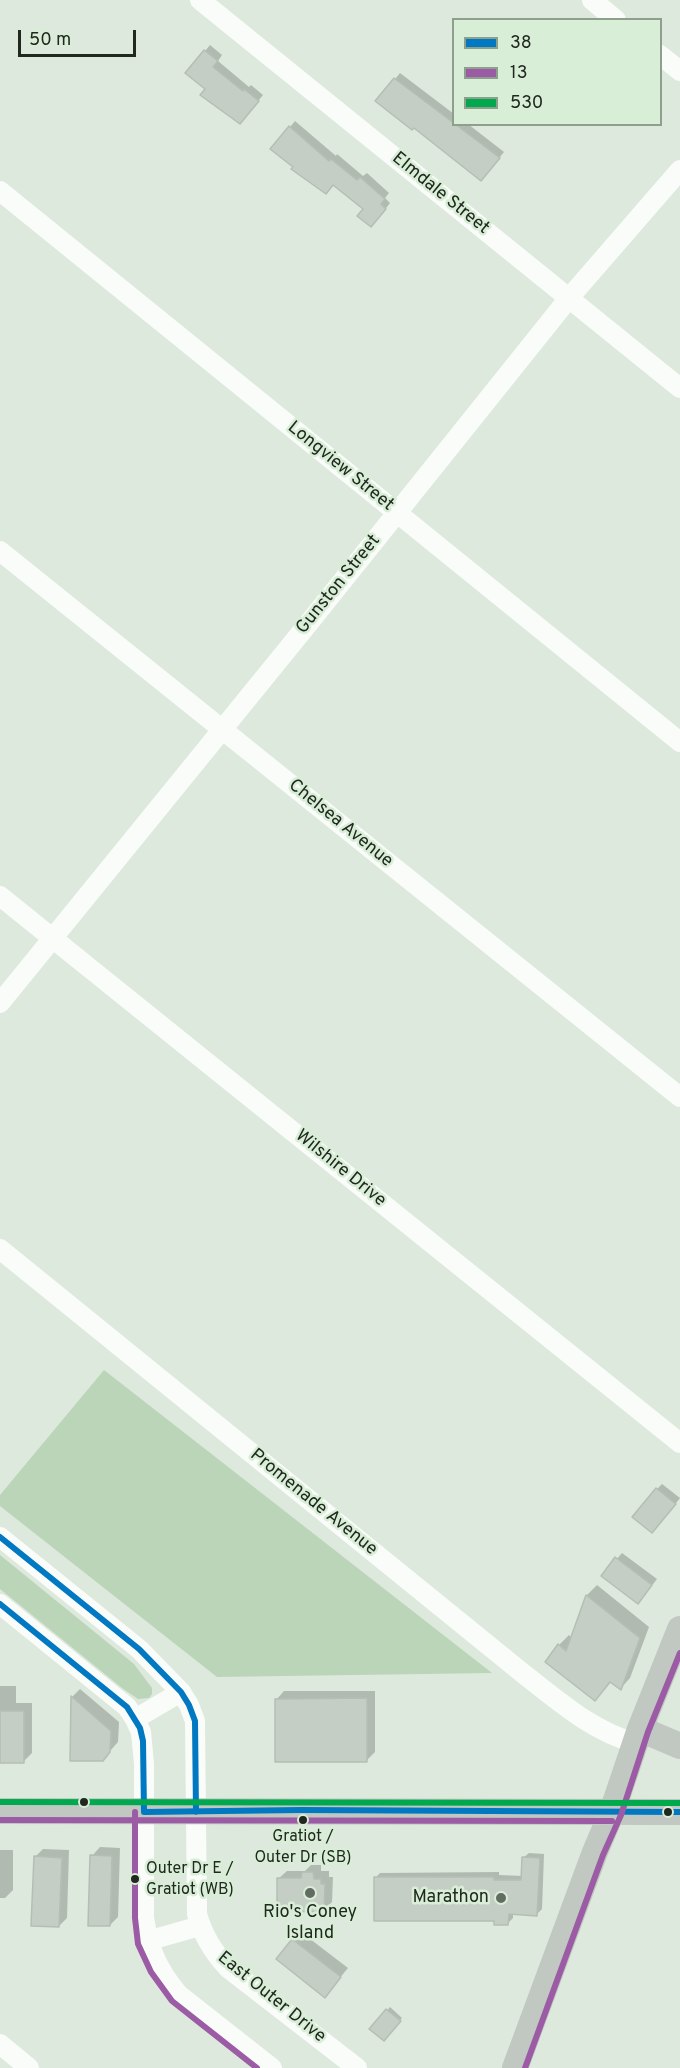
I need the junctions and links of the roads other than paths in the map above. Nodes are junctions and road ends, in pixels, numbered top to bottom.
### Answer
1 (200, 0) edge
2 (592, 0) edge
3 (614, 18) edge
4 (662, 57) edge
5 (680, 71) edge
6 (680, 170) edge
7 (0, 191) edge
8 (569, 298) junction
9 (680, 388) edge
10 (397, 513) junction
11 (0, 551) edge
12 (222, 729) junction
13 (680, 742) edge
14 (0, 896) edge
15 (53, 938) junction
16 (0, 1003) edge
17 (680, 1097) edge
18 (0, 1250) edge
19 (680, 1443) edge
20 (0, 1537) edge
21 (0, 1604) edge
22 (680, 1629) edge
23 (181, 1692) junction
24 (135, 1719) junction
25 (637, 1736) junction
26 (680, 1746) edge
27 (0, 1811) edge
28 (144, 1812) junction
29 (196, 1812) junction
30 (612, 1812) junction
31 (680, 1812) edge
32 (200, 1926) junction
33 (147, 1941) junction
34 (0, 2044) edge
35 (29, 2068) edge
36 (272, 2068) edge
37 (357, 2068) edge
38 (515, 2068) edge

1 - 8 street, Elmdale Street
2 - 3 street
4 - 5 street
6 - 8 street, Gunston Street
7 - 10 street, Longview Street
8 - 9 street, Elmdale Street
8 - 10 street, Gunston Street
10 - 12 street, Gunston Street
10 - 13 street, Longview Street
11 - 12 street, Chelsea Avenue
12 - 15 street, Gunston Street
12 - 17 street, Chelsea Avenue
14 - 15 street, Wilshire Drive
15 - 16 street, Gunston Street
15 - 19 street, Wilshire Drive
18 - 25 street, Promenade Avenue
20 - 23 street, East Outer Drive
21 - 24 street
22 - 25 main road
23 - 24 street
23 - 29 street, East Outer Drive
24 - 28 street
25 - 26 main road
25 - 30 main road
27 - 28 main road
28 - 29 main road
28 - 33 street
29 - 30 main road
29 - 32 street, East Outer Drive
30 - 31 main road
30 - 38 main road
32 - 33 street
32 - 37 street, East Outer Drive
33 - 36 street
34 - 35 street

